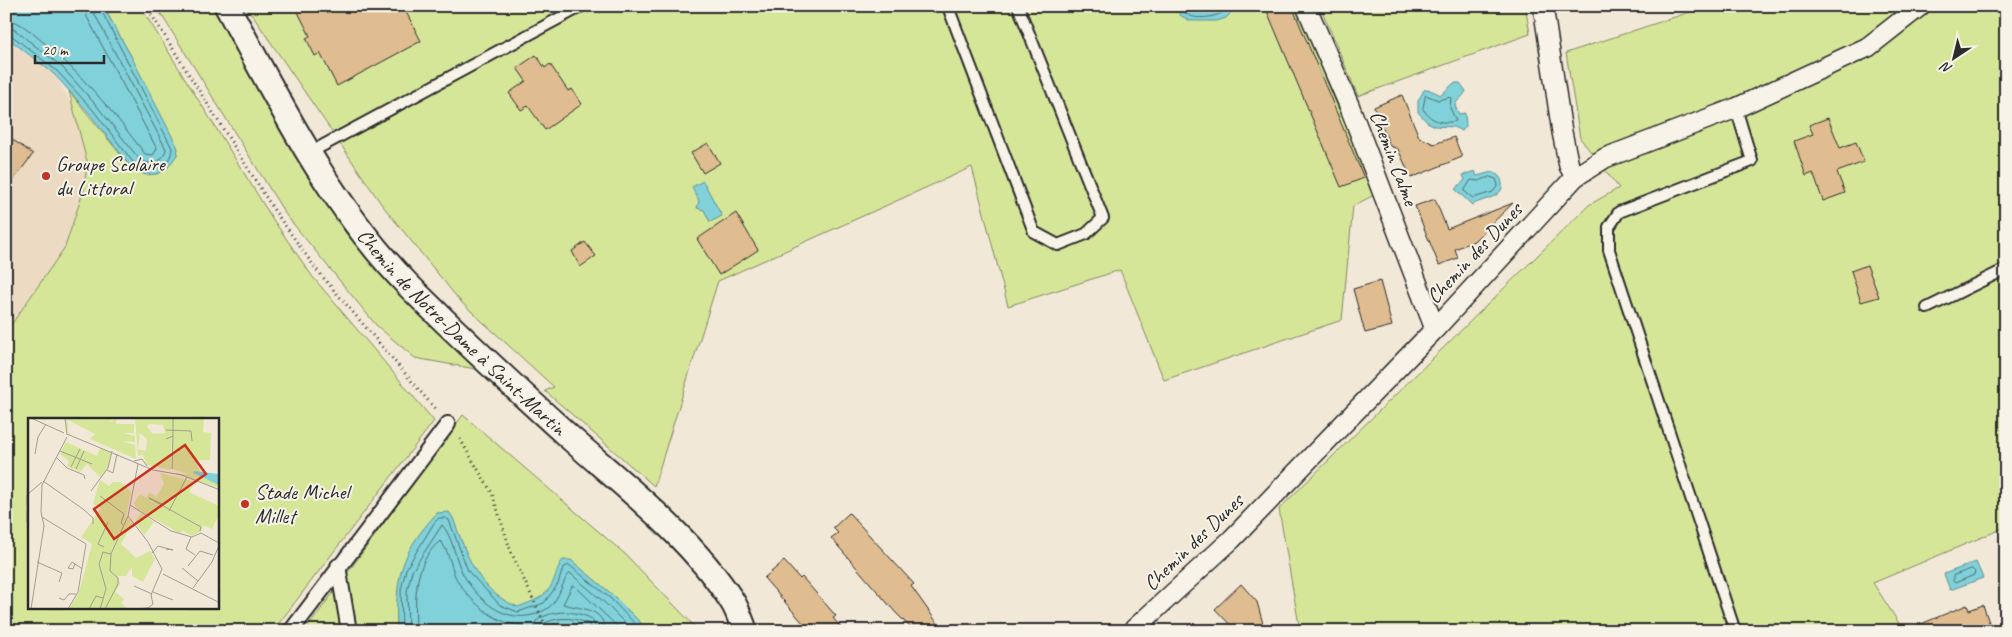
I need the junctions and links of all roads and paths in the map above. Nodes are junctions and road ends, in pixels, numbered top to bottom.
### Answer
1 (146, 6) edge
2 (227, 6) edge
3 (582, 6) edge
4 (1018, 6) edge
5 (1306, 6) edge
6 (1543, 6) edge
7 (1920, 6) edge
8 (950, 12) dead end
9 (1736, 108) junction
10 (308, 153) junction
11 (1575, 177) junction
12 (2006, 269) edge
13 (1927, 308) dead end
14 (1435, 329) junction
15 (448, 424) junction
16 (338, 566) junction
17 (743, 628) edge
18 (290, 631) edge
19 (349, 631) edge
20 (548, 631) edge
21 (1132, 631) edge
22 (1735, 631) edge

1 - 15 path
2 - 10 street, Chemin de Notre-Dame à Saint-Martin
3 - 10 lane
4 - 8 lane
5 - 14 street, Chemin Calme
6 - 11 street
7 - 9 street, Chemin des Dunes
9 - 11 street, Chemin des Dunes
9 - 22 lane
10 - 17 street, Chemin de Notre-Dame à Saint-Martin
11 - 14 street, Chemin des Dunes
12 - 13 lane
14 - 21 street, Chemin des Dunes
15 - 16 street
15 - 20 path
16 - 18 street
16 - 19 street

